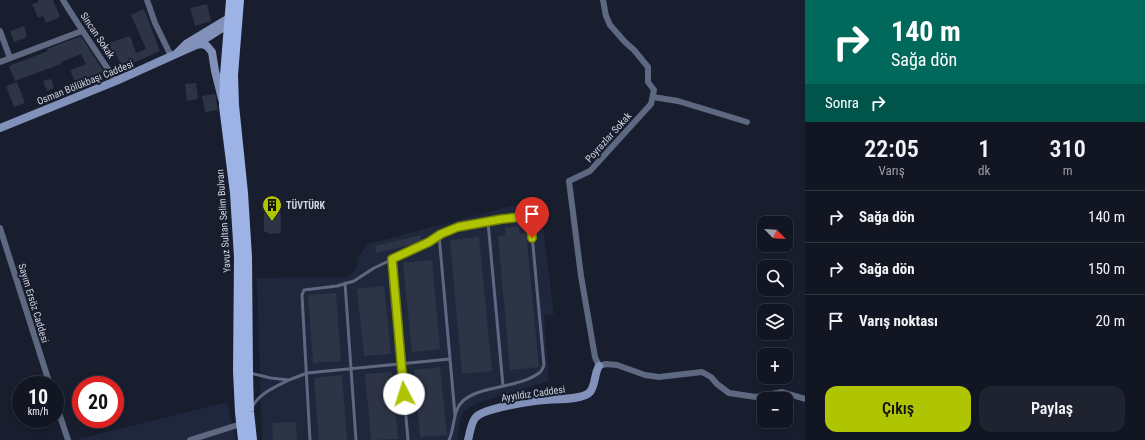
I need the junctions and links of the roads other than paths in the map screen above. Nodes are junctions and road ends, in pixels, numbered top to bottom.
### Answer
1 (63, 0) edge
2 (147, 0) edge
3 (230, 0) edge
4 (239, 0) edge
5 (603, 0) edge
6 (228, 22) junction
7 (0, 31) edge
8 (82, 31) junction
9 (196, 45) junction
10 (173, 55) junction
11 (10, 58) junction
12 (0, 62) edge
13 (116, 81) junction
14 (653, 97) junction
15 (224, 106) junction
16 (747, 122) dead end
17 (0, 128) edge
18 (488, 222) junction
19 (0, 228) edge
20 (439, 236) junction
21 (392, 259) junction
22 (345, 283) junction
23 (450, 359) junction
24 (401, 364) junction
25 (599, 366) junction
26 (351, 368) junction
27 (248, 373) junction
28 (305, 374) junction
29 (47, 376) edge
30 (289, 380) junction
31 (503, 386) junction
32 (805, 400) edge
33 (249, 412) junction
34 (455, 416) junction
35 (241, 424) junction
36 (64, 428) edge
37 (68, 440) edge
38 (190, 440) edge
39 (243, 440) edge
40 (252, 440) edge
41 (310, 440) edge
42 (356, 440) edge
43 (408, 440) edge
44 (449, 440) edge
45 (468, 440) edge

1 - 8 street, Sincan Sokak
2 - 10 street
3 - 6 main road, Yavuz Sultan Selim Bulvarı
4 - 27 main road, Yavuz Sultan Selim Bulvarı
5 - 14 street
6 - 9 street, Osman Bölükbaşı Caddesi
6 - 10 street, Osman Bölükbaşı Caddesi
6 - 15 main road, Yavuz Sultan Selim Bulvarı
7 - 11 street
8 - 11 street
8 - 13 street, Sincan Sokak
9 - 10 street, Osman Bölükbaşı Caddesi
9 - 15 street
10 - 13 street, Osman Bölükbaşı Caddesi
11 - 12 street
13 - 17 street, Osman Bölükbaşı Caddesi
14 - 16 street
14 - 25 street, Poyrazlar Sokak
15 - 35 main road, Yavuz Sultan Selim Bulvarı
18 - 20 lane
18 - 31 lane
18 - 31 lane
19 - 29 street, Sayım Ersöz Caddesi
20 - 21 lane
20 - 23 lane
21 - 22 lane
21 - 24 lane
22 - 26 lane
22 - 28 lane
23 - 24 lane
23 - 34 lane
24 - 26 lane
24 - 43 lane
25 - 32 street
25 - 45 street, Ayyıldız Caddesi
26 - 28 lane
26 - 42 lane
27 - 30 lane
27 - 33 main road, Yavuz Sultan Selim Bulvarı
28 - 30 lane
28 - 41 lane
30 - 33 lane
31 - 34 lane
33 - 40 main road, Yavuz Sultan Selim Bulvarı
34 - 44 lane
35 - 38 street
35 - 39 main road, Yavuz Sultan Selim Bulvarı
36 - 37 street

